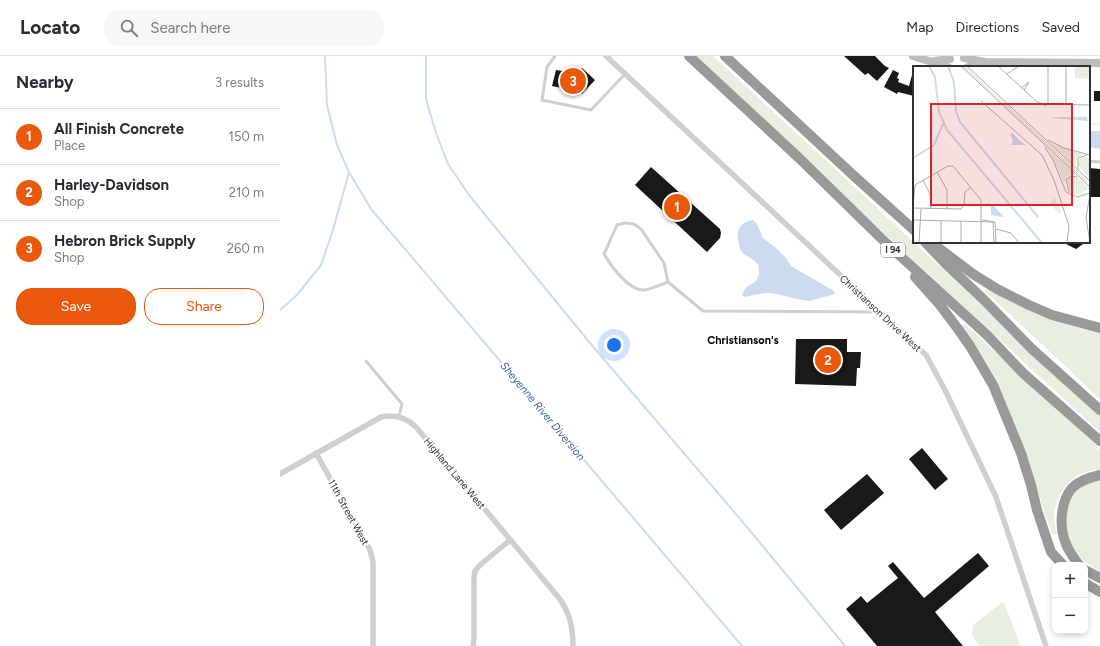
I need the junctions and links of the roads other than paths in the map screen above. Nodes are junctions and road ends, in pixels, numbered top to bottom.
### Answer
1 (555, 56) edge
2 (606, 56) edge
3 (689, 56) edge
4 (725, 56) edge
5 (913, 56) edge
6 (963, 57) edge
7 (1063, 59) edge
8 (951, 60) edge
9 (985, 62) junction
10 (1100, 63) edge
11 (971, 66) edge
12 (625, 74) junction
13 (1090, 161) edge
14 (1100, 162) edge
15 (913, 229) edge
16 (886, 243) junction
17 (926, 243) edge
18 (931, 243) edge
19 (668, 282) junction
20 (880, 312) junction
21 (1100, 328) edge
22 (366, 362) dead end
23 (1100, 410) edge
24 (399, 416) junction
25 (1100, 441) edge
26 (316, 453) junction
27 (280, 474) edge
28 (1100, 475) edge
29 (510, 540) junction
30 (1060, 562) edge
31 (1077, 562) edge
32 (1088, 572) edge
33 (1100, 578) edge
34 (1088, 585) edge
35 (1100, 592) edge
36 (373, 646) edge
37 (473, 646) edge
38 (573, 646) edge
39 (1046, 646) edge

1 - 12 lane
2 - 12 street, Christianson Drive West
3 - 16 highway, I 94
4 - 15 highway
5 - 8 street
6 - 9 street
7 - 9 street
7 - 10 street
9 - 11 street
12 - 20 street, Christianson Drive West
13 - 14 lane
16 - 25 highway, I 94
16 - 30 highway
17 - 23 highway
18 - 21 highway
19 - 19 lane
19 - 20 lane
20 - 39 street, Christianson Drive West
22 - 24 lane
24 - 26 street
24 - 29 street, Highland Lane West
26 - 27 street
26 - 36 street, 11th Street West
28 - 31 highway
29 - 37 street
29 - 38 street, Highland Lane West
32 - 33 highway
34 - 35 highway

